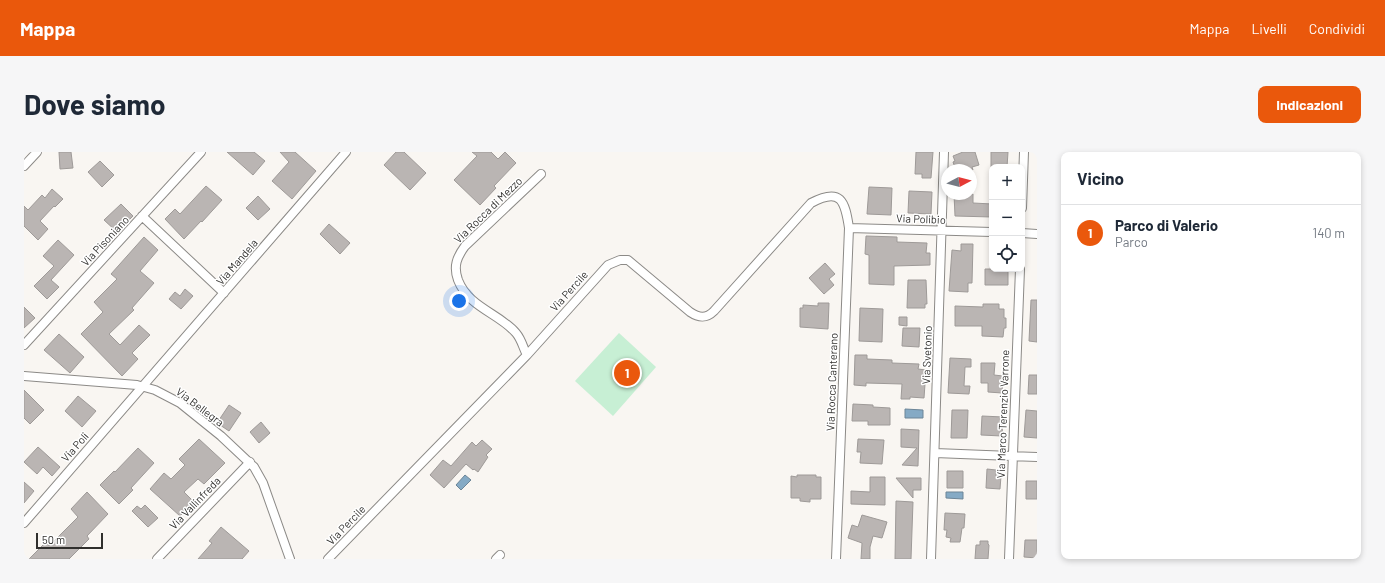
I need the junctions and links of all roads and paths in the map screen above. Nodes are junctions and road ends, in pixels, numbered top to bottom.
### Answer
1 (37, 152) edge
2 (201, 152) edge
3 (346, 152) edge
4 (944, 152) edge
5 (1024, 152) edge
6 (24, 166) edge
7 (541, 174) dead end
8 (1022, 200) edge
9 (846, 206) joint
10 (142, 216) junction
11 (849, 228) junction
12 (943, 230) junction
13 (989, 232) edge
14 (1025, 234) edge
15 (1037, 234) edge
16 (1020, 272) edge
17 (224, 294) junction
18 (24, 345) edge
19 (527, 355) junction
20 (24, 376) edge
21 (143, 386) junction
22 (935, 454) junction
23 (1012, 456) junction
24 (1037, 457) edge
25 (250, 462) junction
26 (24, 523) edge
27 (157, 559) edge
28 (290, 559) edge
29 (328, 559) edge
30 (836, 559) edge
31 (931, 559) edge
32 (1008, 559) edge

1 - 6 street
2 - 10 street, Via Pisoniano
3 - 17 street, Via Mandela
4 - 12 street, Via Svetonio
5 - 8 street
7 - 19 street, Via Rocca di Mezzo
9 - 11 street, Via Rocca Canterano
9 - 19 street, Via Percile
10 - 17 street
10 - 18 street, Via Pisoniano
11 - 12 street, Via Polibio
11 - 30 street, Via Rocca Canterano
12 - 13 street, Via Polibio
12 - 22 street, Via Svetonio
14 - 15 street
16 - 23 street, Via Marco Terenzio Varrone
17 - 21 street, Via Mandela
19 - 29 street, Via Percile
20 - 21 street, Via Bellegra
21 - 25 street, Via Bellegra
21 - 26 street, Via Poli
22 - 23 street
22 - 31 street, Via Svetonio
23 - 24 street
23 - 32 street, Via Marco Terenzio Varrone
25 - 27 street, Via Vallinfreda
25 - 28 street, Via Bellegra

